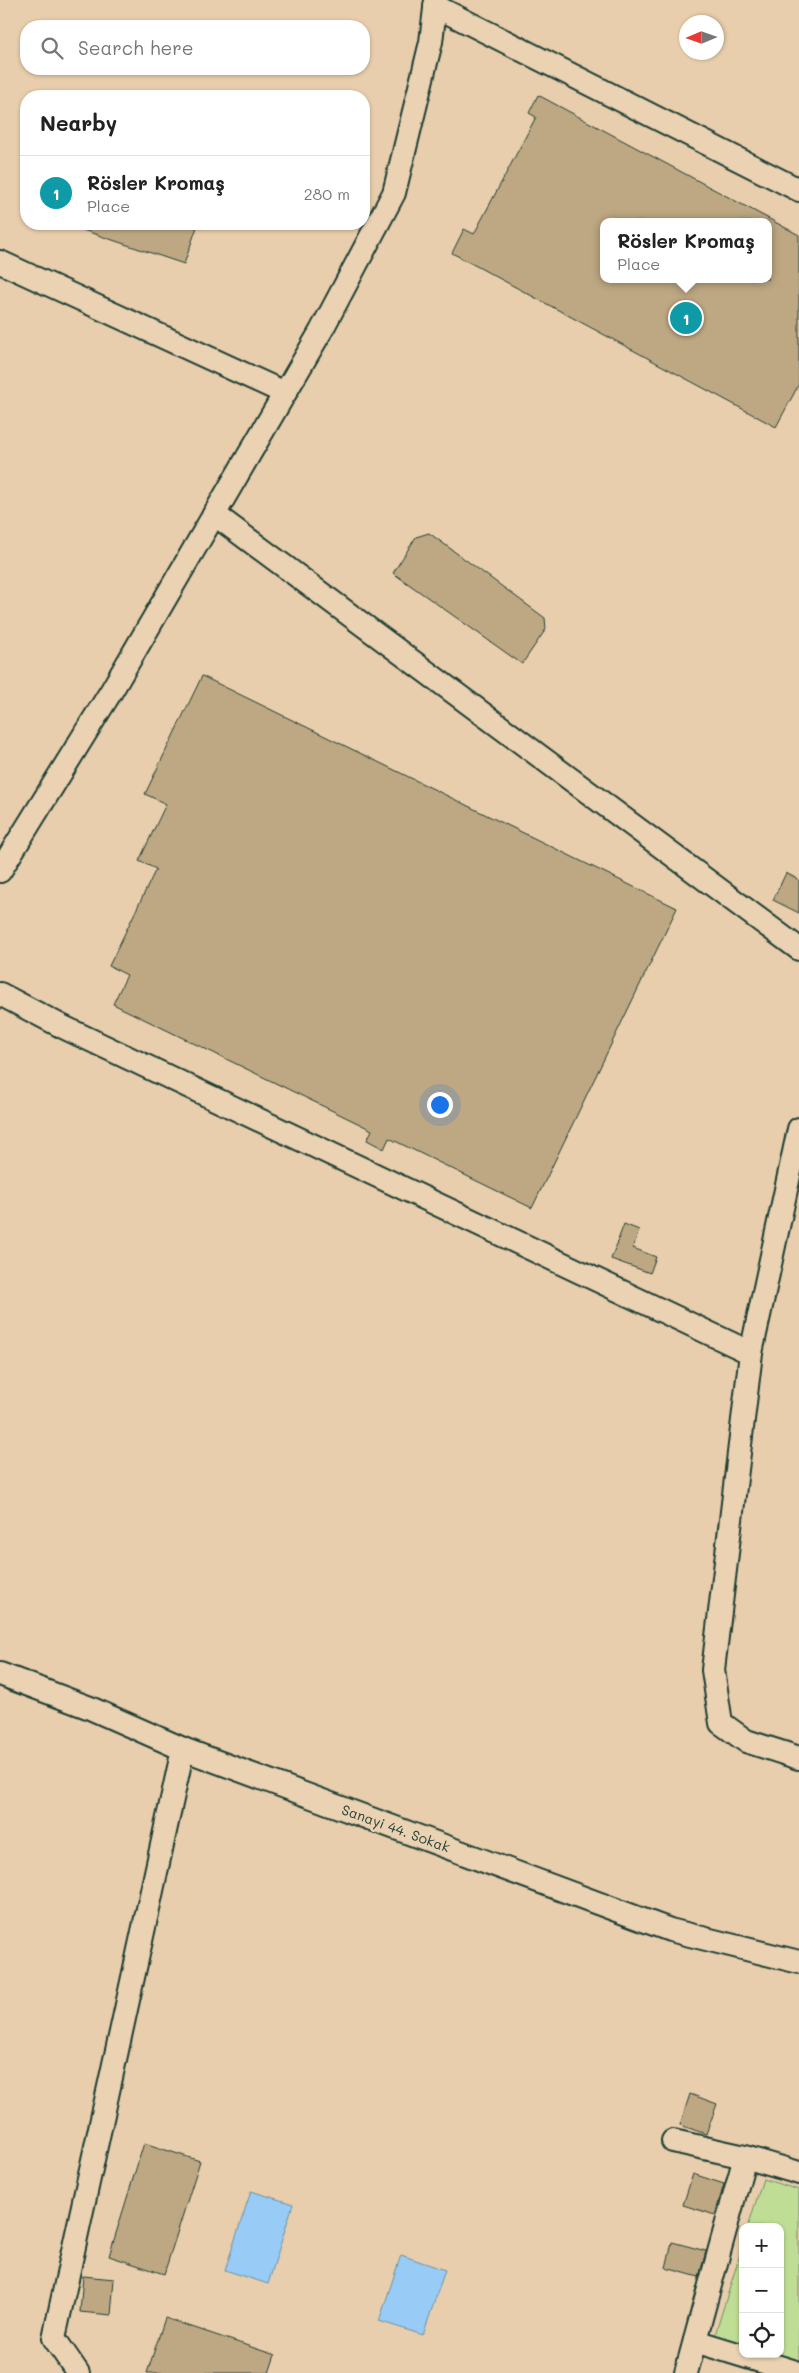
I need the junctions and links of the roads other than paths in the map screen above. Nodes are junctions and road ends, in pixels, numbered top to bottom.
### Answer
1 (435, 3) edge
2 (799, 190) edge
3 (0, 262) edge
4 (285, 393) junction
5 (214, 514) junction
6 (0, 871) edge
7 (799, 949) edge
8 (0, 995) edge
9 (799, 1129) edge
10 (751, 1353) junction
11 (0, 1674) edge
12 (184, 1749) junction
13 (799, 1758) edge
14 (799, 1962) edge
15 (673, 2141) dead end
16 (745, 2157) junction
17 (799, 2173) edge
18 (695, 2341) junction
19 (799, 2372) edge
20 (78, 2373) edge
21 (686, 2373) edge

1 - 2 street
1 - 4 street
3 - 4 street
4 - 5 street
5 - 6 street
5 - 7 street
8 - 10 street
9 - 10 street
10 - 13 street
11 - 12 street, Sanayi 44. Sokak
12 - 14 street, Sanayi 44. Sokak
12 - 20 street
15 - 16 street
16 - 17 street
16 - 18 street
18 - 19 street
18 - 21 street

